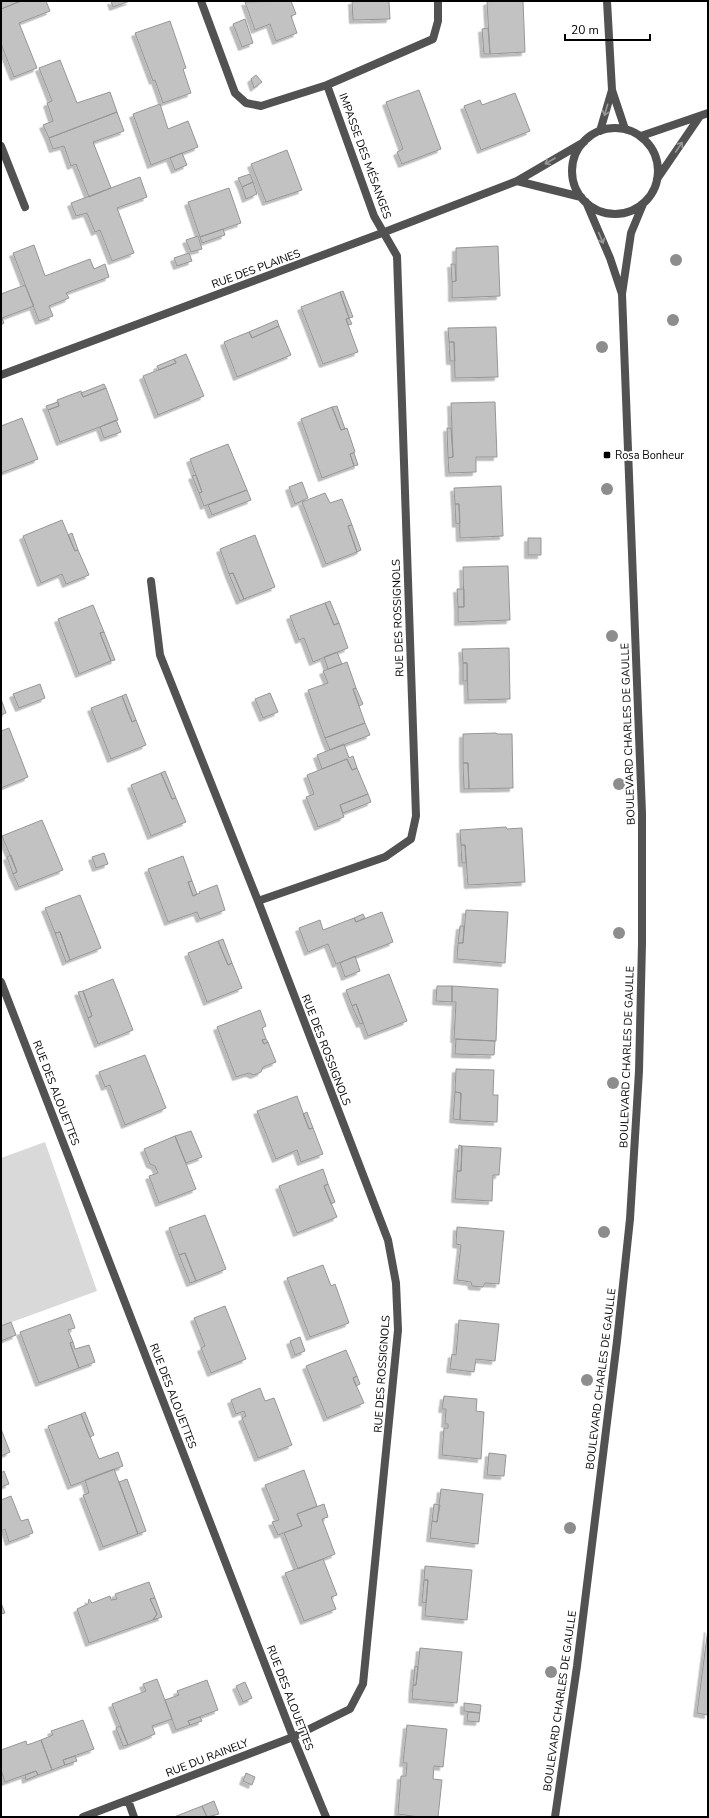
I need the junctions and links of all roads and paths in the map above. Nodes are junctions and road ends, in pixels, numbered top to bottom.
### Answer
1 (201, 1) edge
2 (438, 1) edge
3 (607, 1) edge
4 (327, 86) junction
5 (612, 90) junction
6 (704, 114) edge
7 (625, 129) junction
8 (600, 131) junction
9 (641, 136) junction
10 (584, 142) junction
11 (1, 146) edge
12 (657, 179) junction
13 (517, 181) junction
14 (583, 199) junction
15 (642, 204) junction
16 (25, 207) dead end
17 (382, 233) junction
18 (622, 294) junction
19 (1, 375) edge
20 (151, 581) dead end
21 (258, 901) junction
22 (1, 982) edge
23 (293, 1738) junction
24 (128, 1800) junction
25 (83, 1817) edge
26 (134, 1817) edge
27 (326, 1817) edge
28 (555, 1817) edge

1 - 4 street, IMPASSE DES MÉSANGES
2 - 4 street, IMPASSE DES MÉSANGES
3 - 5 street
4 - 17 street, IMPASSE DES MÉSANGES
5 - 7 street
5 -> 8 street
6 - 9 street
12 -> 6 street
7 - 8 street
7 - 9 street
8 - 10 street
9 - 12 street
10 -> 13 street, RUE DES PLAINES
10 - 14 street
11 - 16 street
12 - 15 street
13 - 14 street
13 - 17 street, RUE DES PLAINES
14 - 15 street
14 -> 18 street, BOULEVARD CHARLES DE GAULLE
15 - 18 street, BOULEVARD CHARLES DE GAULLE
17 - 19 street, RUE DES PLAINES
17 - 21 street, RUE DES ROSSIGNOLS
18 - 28 street, BOULEVARD CHARLES DE GAULLE
20 - 21 street, RUE DES ROSSIGNOLS
21 - 23 street, RUE DES ROSSIGNOLS
22 - 23 street, RUE DES ALOUETTES
23 - 24 street, RUE DU RAINELY
23 - 27 street, RUE DES ALOUETTES
24 - 25 street, RUE DU RAINELY
24 - 26 street

